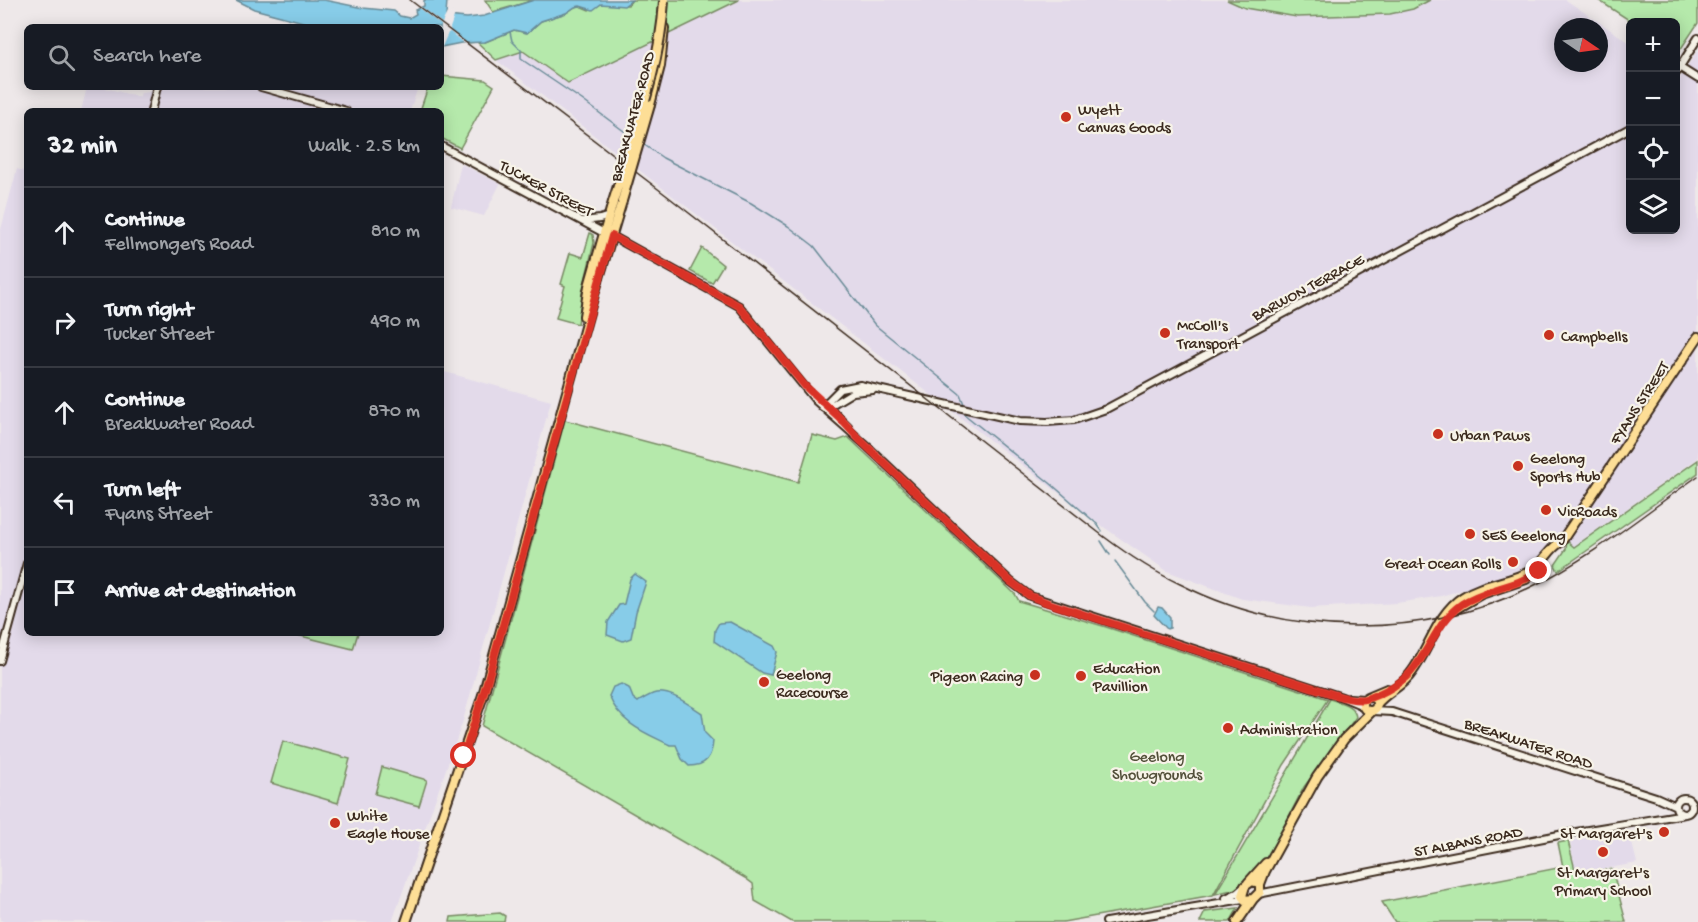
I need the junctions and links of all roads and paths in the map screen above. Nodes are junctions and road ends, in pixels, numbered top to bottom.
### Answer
1 (664, 1) edge
2 (1698, 38) edge
3 (1680, 65) edge
4 (1680, 71) edge
5 (1698, 79) edge
6 (156, 90) edge
7 (272, 90) edge
8 (152, 108) edge
9 (335, 108) edge
10 (1626, 130) edge
11 (444, 148) edge
12 (609, 216) junction
13 (582, 221) junction
14 (608, 234) junction
15 (1698, 337) edge
16 (879, 390) junction
17 (852, 393) junction
18 (822, 404) junction
19 (839, 417) junction
20 (846, 427) junction
21 (24, 574) edge
22 (0, 661) edge
23 (1416, 666) junction
24 (1364, 702) junction
25 (1374, 707) junction
26 (1352, 729) junction
27 (1695, 803) edge
28 (1677, 805) junction
29 (1698, 809) edge
30 (1687, 813) junction
31 (1660, 817) junction
32 (1277, 850) junction
33 (1261, 884) junction
34 (1246, 885) junction
35 (1281, 890) junction
36 (1255, 897) junction
37 (1243, 899) junction
38 (1217, 902) junction
39 (1237, 921) edge
40 (406, 922) edge
41 (1106, 922) edge

1 - 12 main road, BREAKWATER ROAD, bridge
1 - 14 main road, BREAKWATER ROAD, bridge
2 - 3 street
4 - 5 street
6 - 8 street
7 - 9 street
10 - 16 street, BARWON TERRACE
11 - 13 street, TUCKER STREET
12 - 13 street
12 - 14 main road, BREAKWATER ROAD
13 - 14 street, TUCKER STREET
14 - 18 street, TUCKER STREET
14 - 40 main road
15 - 23 main road, FYANS STREET
16 - 17 street, BARWON TERRACE
16 - 18 street, BARWON TERRACE
17 - 18 street, BARWON TERRACE
17 - 19 street
18 - 19 street, TUCKER STREET
18 - 20 street
19 - 20 street, TUCKER STREET
20 - 24 street, TUCKER STREET
21 - 22 street
23 - 24 main road, FYANS STREET
23 - 25 main road, FYANS STREET
24 - 25 main road
24 - 25 main road
24 - 26 main road
25 - 26 main road, FYANS STREET
25 - 28 street, BREAKWATER ROAD
26 - 32 main road
27 - 28 street
27 - 30 street
28 - 30 street
28 - 31 street, ST ALBANS ROAD
29 - 30 street, ST ALBANS ROAD
30 - 31 street, ST ALBANS ROAD
31 - 35 street, ST ALBANS ROAD
32 - 33 main road
32 - 34 main road
33 - 34 main road
33 - 35 street, ST ALBANS ROAD
33 - 36 main road
34 - 37 main road
34 - 38 street
35 - 36 street, ST ALBANS ROAD
36 - 37 main road
36 - 39 main road
37 - 38 street
37 - 39 main road
38 - 41 street

